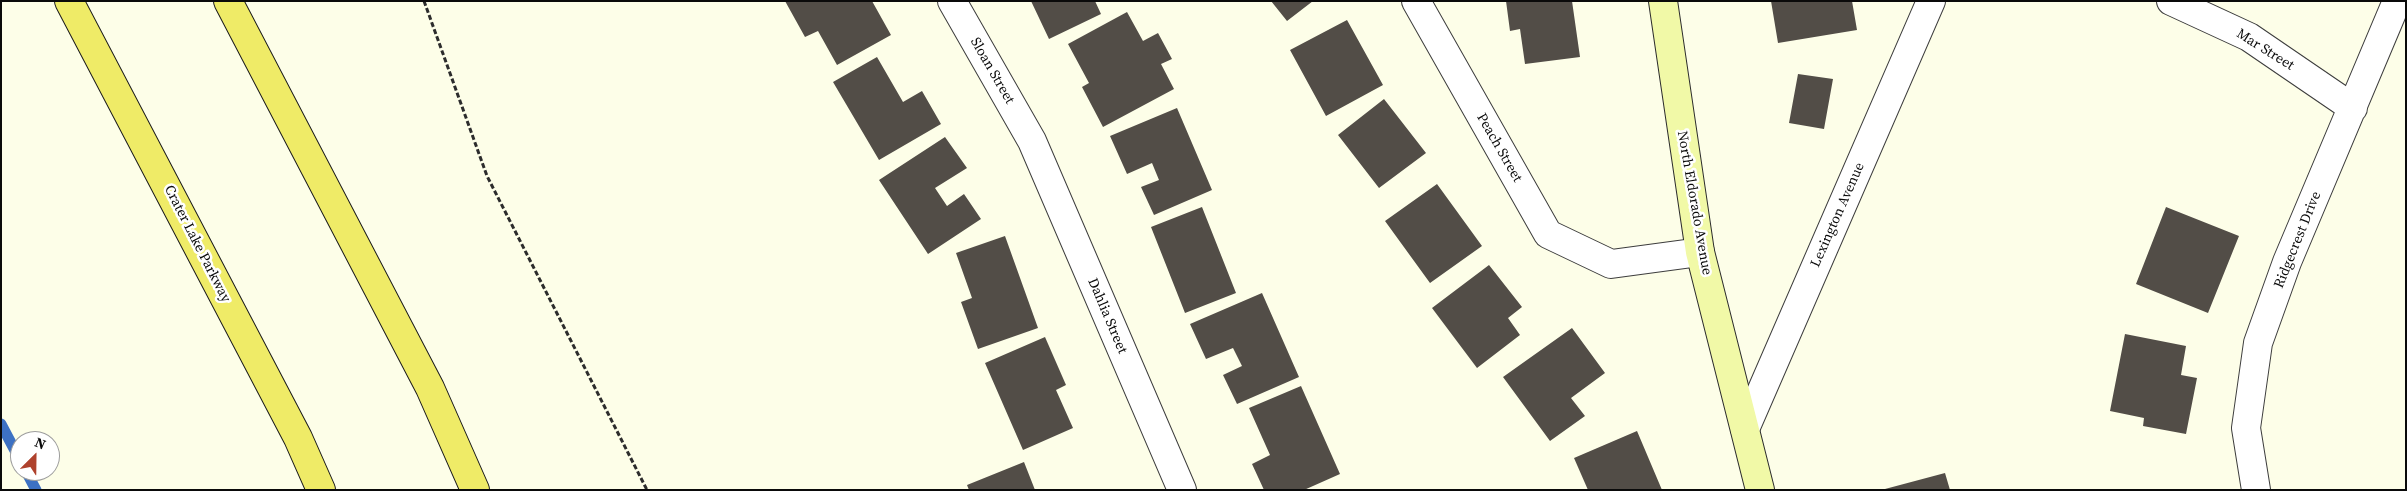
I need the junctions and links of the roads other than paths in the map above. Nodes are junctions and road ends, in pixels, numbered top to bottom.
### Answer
1 (69, 1) edge
2 (228, 1) edge
3 (952, 1) edge
4 (1416, 1) edge
5 (1662, 1) edge
6 (1931, 1) edge
7 (2170, 1) edge
8 (2397, 1) edge
9 (2353, 108) junction
10 (1032, 142) joint
11 (1700, 252) junction
12 (1745, 429) junction
13 (321, 490) edge
14 (475, 490) edge
15 (1182, 490) edge
16 (1760, 490) edge
17 (2256, 490) edge

1 - 13 main road, Crater Lake Parkway
2 - 14 main road
3 - 10 street, Sloan Street
4 - 11 street, Peach Street
5 - 11 street, North Eldorado Avenue
6 - 12 street, Lexington Avenue
7 - 9 street, Mar Street
8 - 9 street, Ridgecrest Drive
9 - 17 street, Ridgecrest Drive
10 - 15 street, Dahlia Street
11 - 12 street, North Eldorado Avenue
12 - 16 street, North Eldorado Avenue

